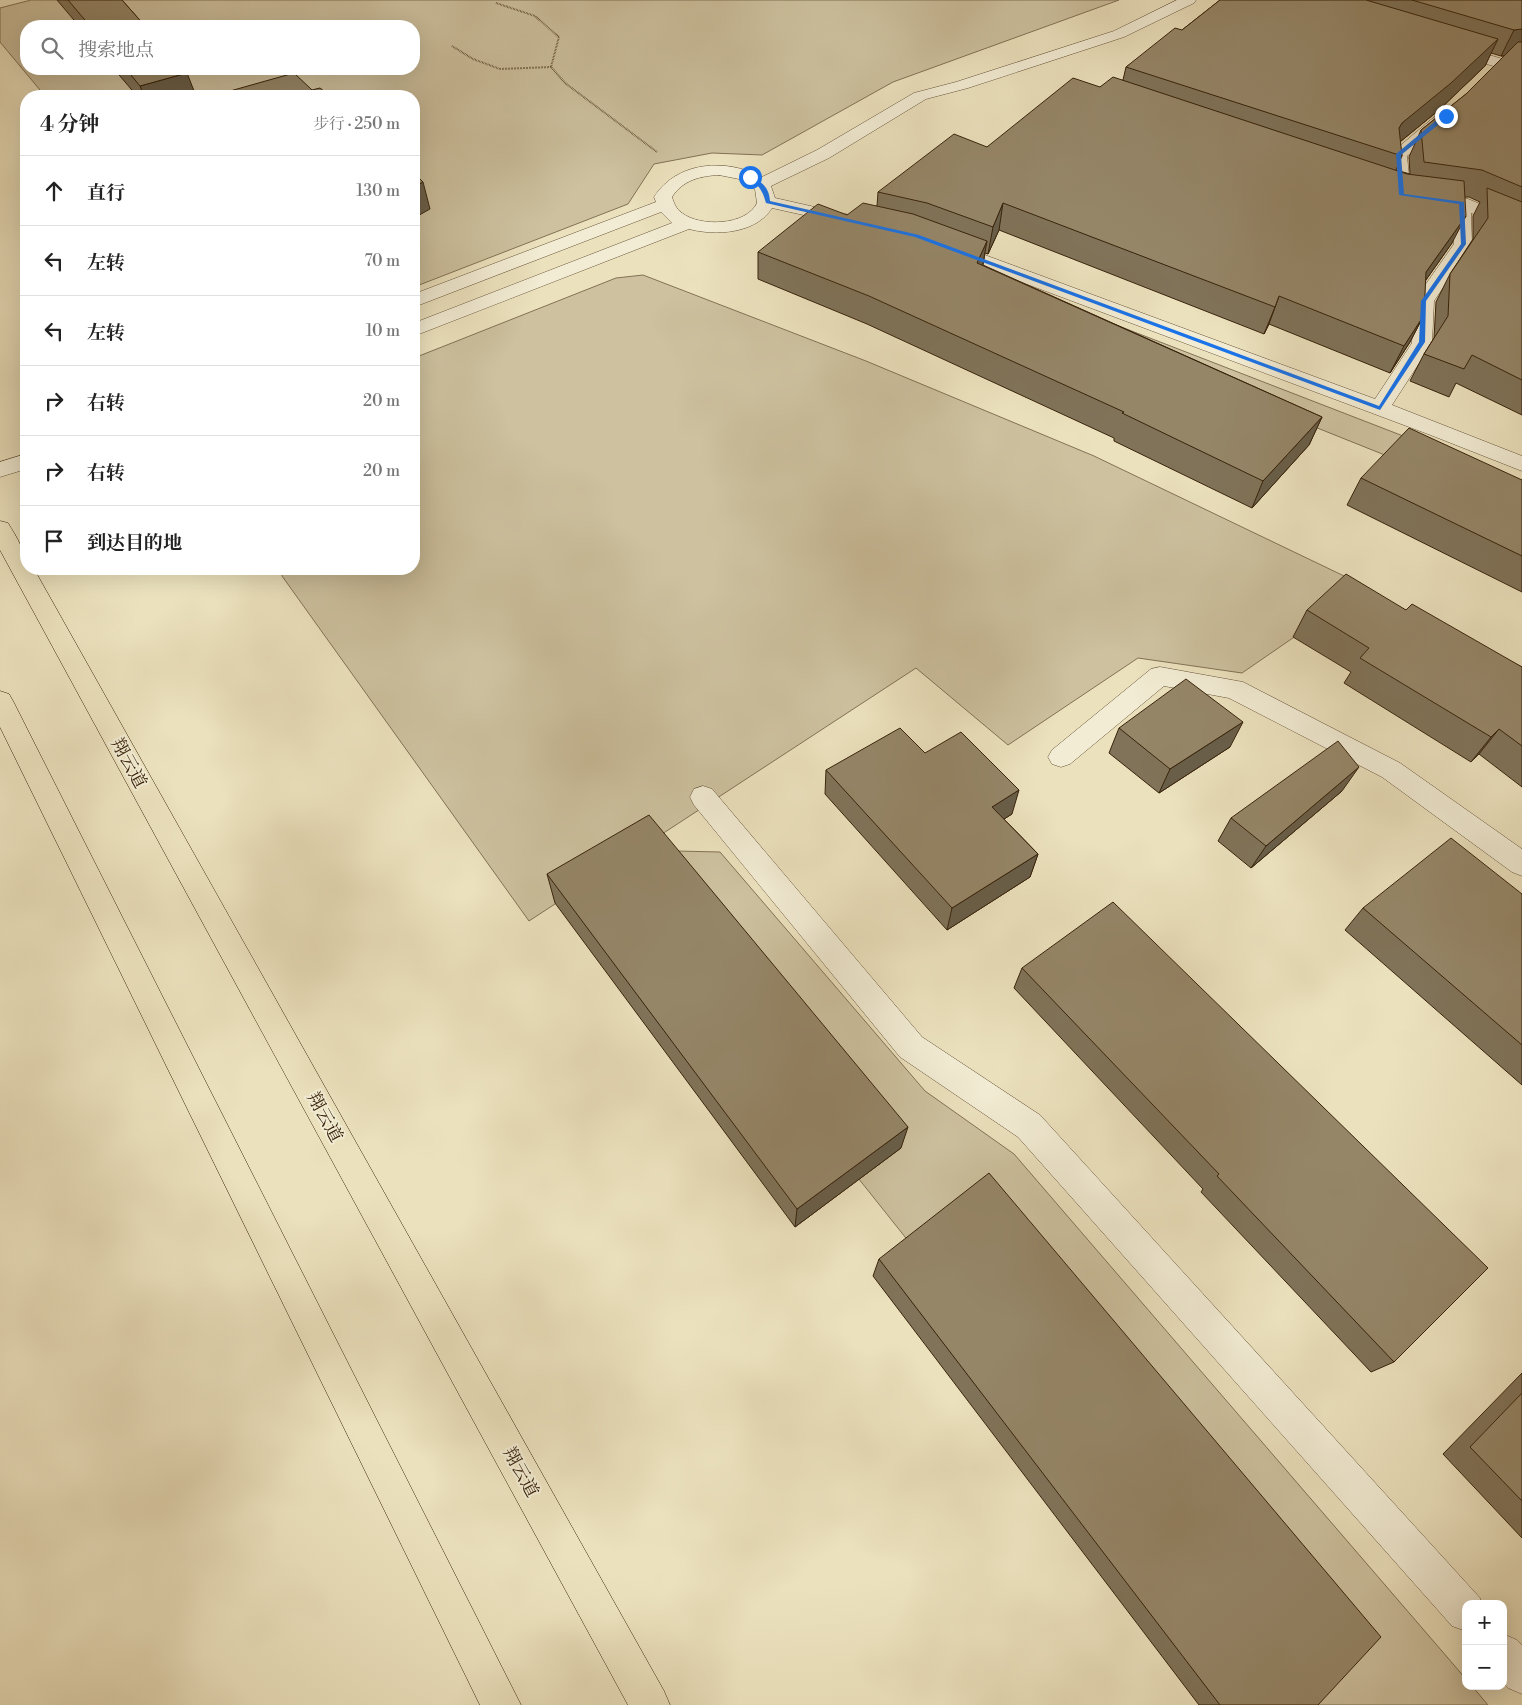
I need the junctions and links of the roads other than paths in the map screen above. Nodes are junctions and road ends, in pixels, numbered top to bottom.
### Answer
1 (1190, 0) edge
2 (1434, 43) edge
3 (1487, 76) edge
4 (1460, 102) edge
5 (1383, 189) edge
6 (764, 193) junction
7 (1402, 195) junction
8 (1462, 203) junction
9 (664, 206) junction
10 (861, 223) edge
11 (688, 224) junction
12 (1522, 228) edge
13 (926, 239) edge
14 (420, 299) edge
15 (420, 328) edge
16 (1380, 408) junction
17 (20, 463) edge
18 (1522, 464) edge
19 (0, 470) edge
20 (0, 529) edge
21 (20, 565) edge
22 (25, 575) edge
23 (0, 701) edge
24 (1061, 757) dead end
25 (703, 797) dead end
26 (1522, 864) edge
27 (1462, 1608) edge
28 (1507, 1658) edge
29 (1522, 1674) edge
30 (501, 1705) edge
31 (650, 1705) edge

1 - 6 lane
2 - 3 lane
4 - 7 lane
5 - 7 lane
6 - 9 lane
6 - 10 lane
6 - 11 lane
7 - 8 lane
8 - 12 lane
8 - 16 lane
9 - 11 lane
9 - 14 lane
11 - 15 lane
13 - 16 lane
16 - 18 lane
17 - 19 lane
20 - 21 main road, 翔云道
22 - 31 main road, 翔云道
23 - 30 main road
24 - 26 lane
25 - 27 lane
28 - 29 lane

